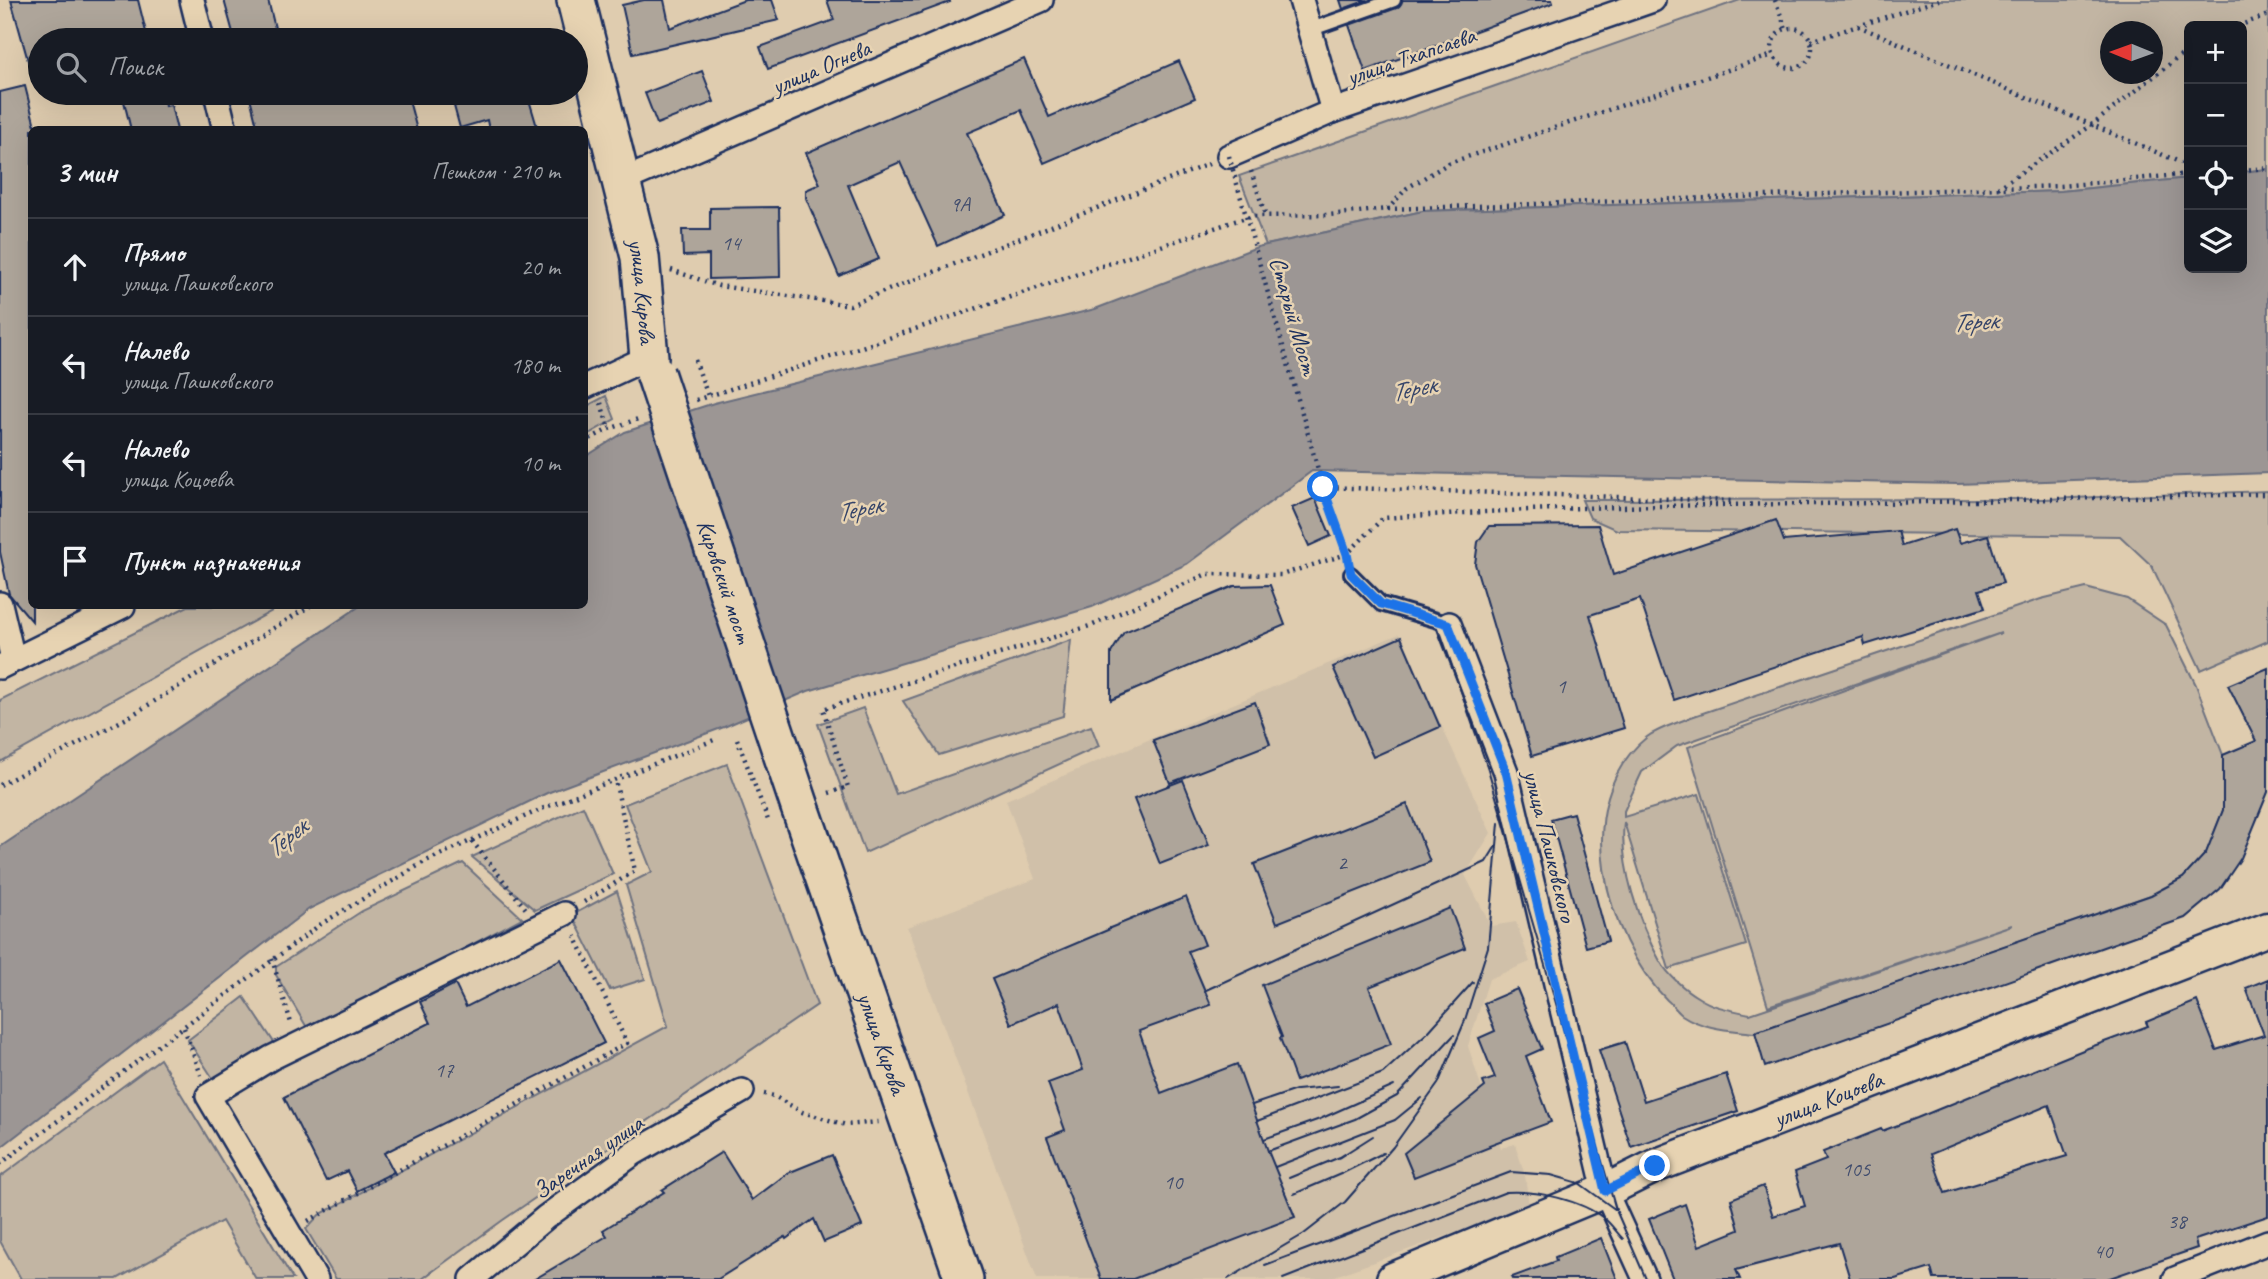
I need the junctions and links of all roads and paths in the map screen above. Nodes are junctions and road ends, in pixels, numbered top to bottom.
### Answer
1 (192, 0) edge
2 (550, 0) edge
3 (576, 0) edge
4 (1041, 0) edge
5 (1301, 0) edge
6 (1394, 0) edge
7 (1653, 0) edge
8 (1775, 0) edge
9 (1939, 0) edge
10 (2268, 15) edge
11 (2247, 23) edge
12 (1858, 26) junction
13 (199, 28) edge
14 (558, 28) edge
15 (583, 28) edge
16 (1786, 29) junction
17 (1309, 30) junction
18 (1811, 41) junction
19 (588, 47) edge
20 (2184, 53) edge
21 (1773, 55) junction
22 (219, 105) edge
23 (578, 105) edge
24 (1333, 111) junction
25 (2092, 125) junction
26 (224, 126) edge
27 (584, 126) edge
28 (588, 139) edge
29 (1229, 156) junction
30 (2184, 164) edge
31 (2268, 168) edge
32 (2247, 170) edge
33 (1251, 171) dead end
34 (2184, 175) edge
35 (622, 181) junction
36 (1998, 188) junction
37 (1388, 209) junction
38 (1266, 217) junction
39 (640, 257) junction
40 (695, 360) dead end
41 (652, 365) junction
42 (588, 386) edge
43 (708, 396) junction
44 (684, 404) dead end
45 (646, 416) dead end
46 (588, 440) edge
47 (1323, 487) junction
48 (2268, 494) edge
49 (1811, 504) junction
50 (1347, 554) junction
51 (1351, 574) joint
52 (0, 604) edge
53 (117, 609) edge
54 (305, 609) edge
55 (1448, 624) joint
56 (7, 663) edge
57 (737, 739) dead end
58 (714, 740) dead end
59 (615, 780) junction
60 (0, 785) edge
61 (803, 806) junction
62 (472, 841) junction
63 (564, 914) junction
64 (540, 926) junction
65 (2268, 929) edge
66 (272, 959) junction
67 (184, 1028) junction
68 (297, 1044) junction
69 (742, 1091) joint
70 (208, 1096) junction
71 (880, 1122) dead end
72 (0, 1164) edge
73 (1605, 1191) junction
74 (290, 1234) junction
75 (2268, 1242) edge
76 (316, 1279) edge
77 (472, 1279) edge
78 (964, 1279) edge
79 (1393, 1279) edge
80 (1645, 1279) edge
81 (2175, 1279) edge

1 - 13 street
2 - 14 main road
3 - 15 main road, улица Кирова
4 - 35 street, улица Огнева
5 - 17 street
6 - 17 lane
7 - 24 street, улица Тхапсаева
8 - 16 path
9 - 12 path
10 - 11 path
12 - 18 path
12 - 25 path
16 - 18 path
16 - 21 path
17 - 24 street
18 - 21 path
19 - 35 main road, улица Кирова
20 - 25 path
21 - 37 path
22 - 26 street
23 - 27 main road, улица Кирова
24 - 29 street, улица Тхапсаева
25 - 30 path
25 - 36 path
28 - 41 main road, улица Кирова
29 - 39 path
29 - 47 path, Старый Мост, bridge
31 - 32 path
33 - 38 path
34 - 36 path
35 - 39 main road, улица Кирова
36 - 37 path
37 - 38 path
38 - 43 path
39 - 41 main road, улица Кирова
40 - 43 path
41 - 42 street
41 - 61 main road, Кировский мост, bridge
43 - 44 path
45 - 46 path
47 - 49 path
47 - 50 path
48 - 49 path
49 - 50 path
50 - 51 path
50 - 61 path
51 - 55 lane, улица Пашковского
52 - 56 street
53 - 56 street
54 - 60 path
55 - 73 street, улица Пашковского
57 - 61 path
58 - 59 path
59 - 62 path
59 - 63 path
61 - 78 main road, улица Кирова
62 - 64 path
62 - 66 path
63 - 64 street
63 - 74 path
64 - 68 street
65 - 73 street, улица Коцоева
66 - 67 path
66 - 68 path
67 - 70 path
67 - 72 path
68 - 70 street
69 - 71 path
69 - 77 street, Заречная улица
70 - 74 street
73 - 79 street, улица Коцоева
73 - 80 street, улица Пашковского
74 - 76 street
75 - 81 street

